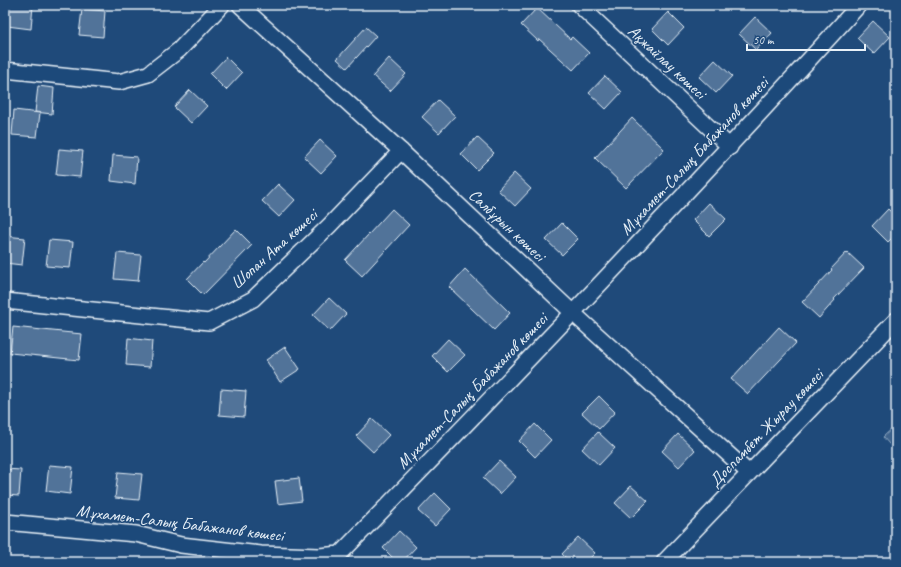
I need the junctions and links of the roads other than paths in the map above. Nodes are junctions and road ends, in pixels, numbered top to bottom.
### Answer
1 (222, 5) edge
2 (240, 5) edge
3 (579, 5) edge
4 (859, 5) edge
5 (5, 70) edge
6 (730, 147) junction
7 (401, 151) junction
8 (5, 301) edge
9 (573, 313) junction
10 (896, 320) edge
11 (749, 473) junction
12 (5, 522) edge
13 (664, 562) edge

1 - 5 street
2 - 7 street, Салбұрын көшесі
3 - 6 street, Ақжайлау көшесі
4 - 6 street, Мұхамет-Салық Бабажанов көшесі
6 - 9 street, Мұхамет-Салық Бабажанов көшесі
7 - 8 street, Шопан Ата көшесі
7 - 9 street, Салбұрын көшесі
9 - 11 street, Салбұрын көшесі
9 - 12 street, Мұхамет-Салық Бабажанов көшесі
10 - 11 street, Доспамбет Жырау көшесі
11 - 13 street, Доспамбет Жырау көшесі

